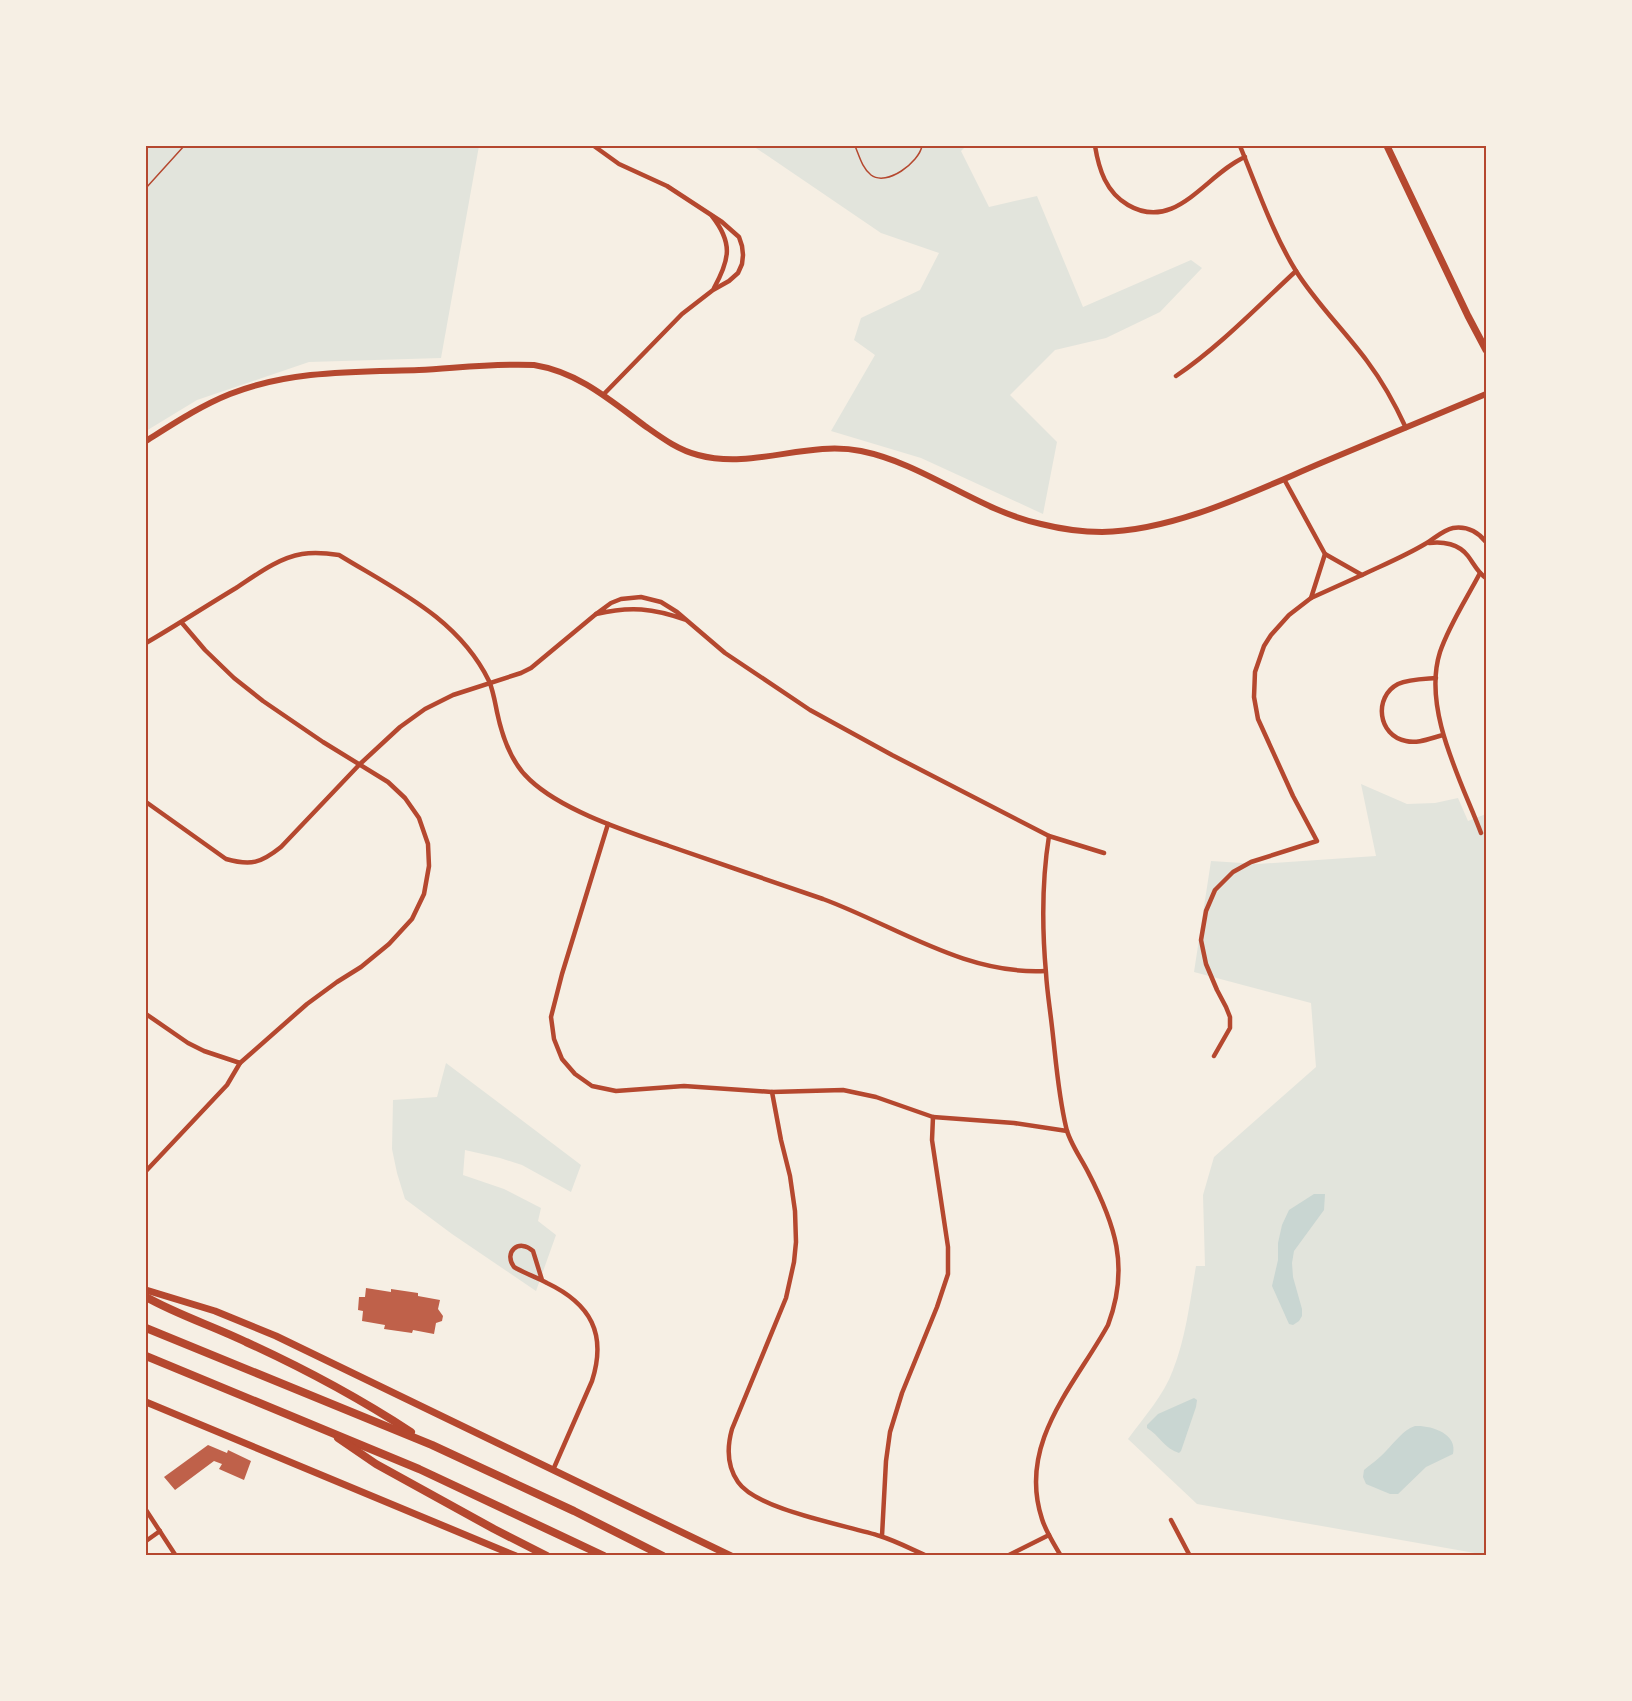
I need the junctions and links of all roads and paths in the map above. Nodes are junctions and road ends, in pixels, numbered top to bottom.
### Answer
1 (184, 146) edge
2 (594, 146) edge
3 (855, 146) edge
4 (922, 146) edge
5 (1095, 146) edge
6 (1240, 146) edge
7 (1387, 146) edge
8 (1245, 157) junction
9 (146, 188) edge
10 (708, 212) junction
11 (1296, 271) junction
12 (713, 290) junction
13 (1486, 350) edge
14 (1176, 376) dead end
15 (1486, 394) edge
16 (603, 395) junction
17 (1406, 428) junction
18 (146, 441) edge
19 (1284, 479) junction
20 (1486, 542) edge
21 (1426, 544) junction
22 (1325, 554) junction
23 (1480, 573) junction
24 (1362, 575) junction
25 (1486, 578) edge
26 (1311, 598) junction
27 (596, 614) junction
28 (686, 620) junction
29 (182, 622) junction
30 (146, 643) edge
31 (1436, 678) junction
32 (490, 684) junction
33 (1443, 735) junction
34 (359, 765) junction
35 (146, 802) edge
36 (608, 824) junction
37 (1481, 833) dead end
38 (1049, 836) junction
39 (1104, 853) dead end
40 (1045, 971) junction
41 (146, 1014) edge
42 (1214, 1056) dead end
43 (240, 1063) junction
44 (772, 1092) junction
45 (933, 1117) junction
46 (1066, 1131) junction
47 (146, 1171) edge
48 (542, 1280) junction
49 (146, 1290) edge
50 (146, 1297) edge
51 (146, 1328) edge
52 (146, 1356) edge
53 (146, 1402) edge
54 (323, 1428) junction
55 (432, 1445) junction
56 (553, 1470) junction
57 (146, 1510) edge
58 (1171, 1520) dead end
59 (160, 1531) junction
60 (1049, 1535) junction
61 (882, 1536) junction
62 (146, 1541) edge
63 (176, 1556) edge
64 (516, 1556) edge
65 (547, 1556) edge
66 (604, 1556) edge
67 (663, 1556) edge
68 (730, 1556) edge
69 (927, 1556) edge
70 (1007, 1556) edge
71 (1061, 1556) edge
72 (1190, 1556) edge
73 (1228, 1556) edge
74 (1254, 1556) edge

1 - 9 path
2 - 10 street
3 - 4 path
5 - 8 street
6 - 8 street
7 - 13 main road
8 - 11 street
10 - 12 street
10 - 12 street
11 - 14 street
11 - 17 street
12 - 16 street
15 - 17 street
16 - 18 street
16 - 19 street
17 - 19 street
19 - 22 street
20 - 21 street
21 - 23 street
21 - 24 street
22 - 24 street
22 - 26 street
23 - 25 street
23 - 31 street
24 - 26 street
26 - 42 street
27 - 28 street
27 - 28 street
27 - 32 street
28 - 38 street
29 - 30 street
29 - 32 street
29 - 34 street
31 - 33 street
31 - 33 street
32 - 34 street
32 - 36 street
33 - 37 street
34 - 35 street
34 - 43 street
36 - 40 street
36 - 44 street
38 - 39 street
38 - 40 street
40 - 46 street
41 - 43 street
43 - 47 street
44 - 45 street
44 - 61 street
45 - 46 street
45 - 61 street
46 - 60 street
48 - 48 street
48 - 56 street
49 - 56 main road
50 - 55 highway
51 - 55 highway
52 - 54 highway
53 - 64 main road
54 - 65 highway
54 - 66 highway
55 - 67 highway
56 - 68 main road
57 - 59 street
58 - 72 street
59 - 62 street
59 - 63 street
60 - 70 street
60 - 71 street
61 - 69 street
73 - 74 street

